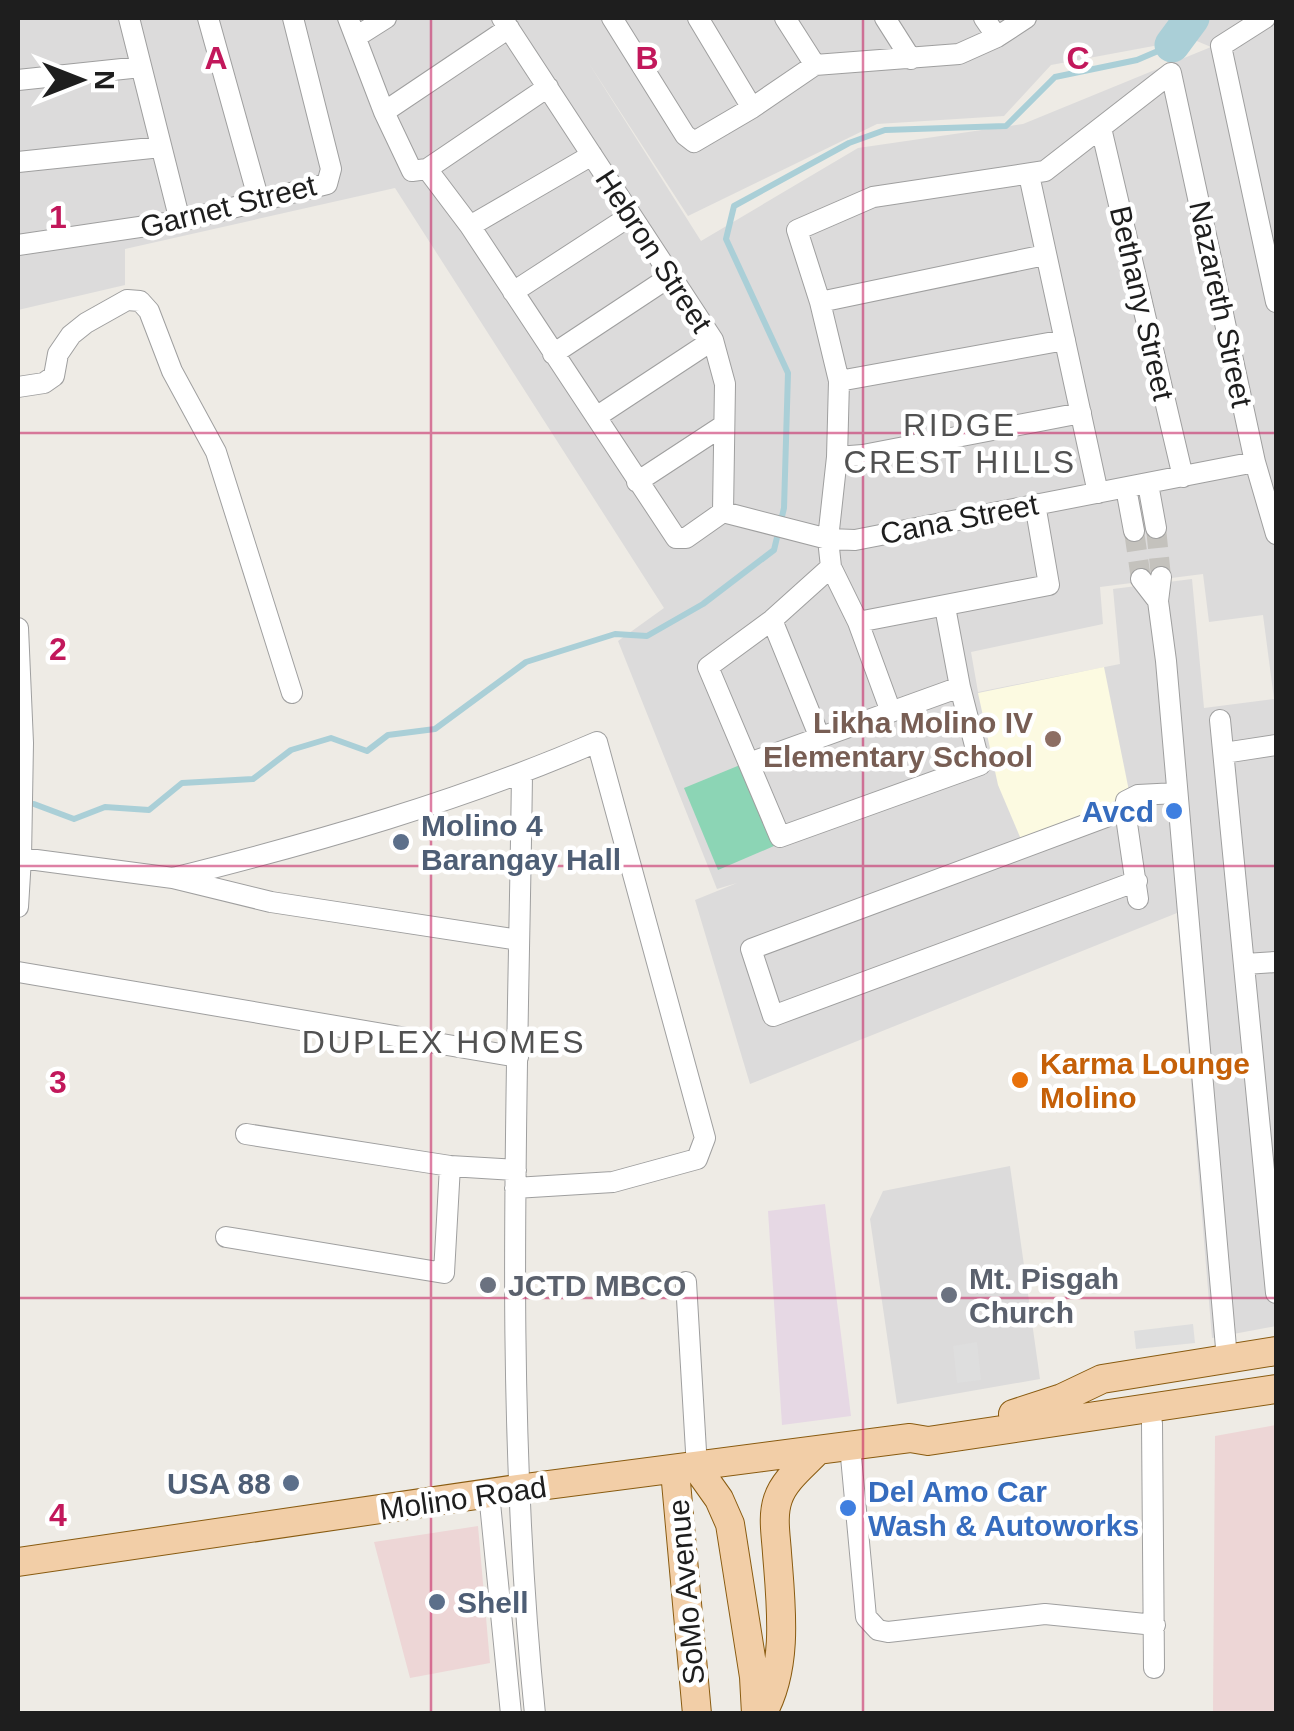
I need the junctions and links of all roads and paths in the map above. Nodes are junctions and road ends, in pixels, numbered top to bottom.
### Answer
1 (129, 18) edge
2 (208, 18) edge
3 (293, 18) edge
4 (386, 18) edge
5 (612, 18) edge
6 (698, 18) edge
7 (784, 18) edge
8 (885, 18) edge
9 (984, 18) edge
10 (1026, 18) edge
11 (1265, 18) edge
12 (506, 23) edge
13 (352, 27) edge
14 (997, 37) junction
15 (911, 59) junction
16 (815, 65) junction
17 (141, 68) junction
18 (18, 80) edge
19 (548, 87) junction
20 (752, 108) junction
21 (384, 112) junction
22 (1101, 128) junction
23 (161, 147) junction
24 (592, 155) junction
25 (18, 162) edge
26 (427, 168) junction
27 (1029, 175) junction
28 (258, 202) junction
29 (630, 216) junction
30 (180, 222) junction
31 (470, 226) junction
32 (18, 244) edge
33 (1045, 255) junction
34 (672, 276) junction
35 (514, 292) junction
36 (820, 302) junction
37 (1276, 302) edge
38 (713, 340) junction
39 (1066, 340) junction
40 (554, 354) junction
41 (840, 380) junction
42 (18, 387) edge
43 (1081, 413) junction
44 (596, 417) junction
45 (724, 425) junction
46 (837, 457) junction
47 (1256, 462) junction
48 (1184, 478) junction
49 (637, 482) junction
50 (1148, 484) junction
51 (1126, 488) junction
52 (1098, 492) junction
53 (1035, 504) junction
54 (723, 512) junction
55 (1156, 528) tunnel mouth
56 (1134, 532) tunnel mouth
57 (1276, 534) edge
58 (828, 539) junction
59 (831, 567) junction
60 (1151, 578) tunnel mouth
61 (944, 607) junction
62 (772, 620) junction
63 (858, 622) junction
64 (18, 628) edge
65 (960, 687) junction
66 (292, 692) dead end
67 (891, 712) junction
68 (1220, 720) dead end
69 (820, 738) junction
70 (1276, 745) edge
71 (1224, 753) junction
72 (1276, 754) edge
73 (750, 763) junction
74 (522, 774) junction
75 (1177, 793) junction
76 (1125, 810) junction
77 (21, 858) junction
78 (173, 878) junction
79 (18, 907) edge
80 (520, 940) junction
81 (1276, 962) edge
82 (1245, 964) junction
83 (18, 972) edge
84 (518, 1057) junction
85 (1267, 1087) edge
86 (246, 1134) dead end
87 (450, 1166) junction
88 (1270, 1172) edge
89 (516, 1180) junction
90 (226, 1237) dead end
91 (1275, 1260) edge
92 (686, 1282) dead end
93 (1276, 1293) edge
94 (1276, 1351) edge
95 (1227, 1359) junction
96 (1276, 1374) edge
97 (1276, 1389) edge
98 (1276, 1405) edge
99 (1072, 1412) junction
100 (1012, 1414) junction
101 (1152, 1423) junction
102 (956, 1436) junction
103 (910, 1438) junction
104 (850, 1446) junction
105 (817, 1451) junction
106 (686, 1469) junction
107 (503, 1491) junction
108 (18, 1562) edge
109 (1155, 1625) junction
110 (1154, 1668) dead end
111 (510, 1714) edge
112 (534, 1714) edge
113 (697, 1714) edge
114 (759, 1714) edge

1 - 17 street
2 - 28 street
3 - 28 street, Garnet Street
4 - 13 street
5 - 20 street
6 - 20 street
7 - 16 street
8 - 15 street
9 - 14 street
10 - 14 street
11 - 37 street
12 - 19 street, Hebron Street
12 - 21 street
13 - 21 street
14 - 15 street
15 - 16 street
16 - 20 street
17 - 18 street
17 - 23 street
19 - 24 street, Hebron Street
19 - 26 street
21 - 26 street
22 - 27 street
22 - 47 street, Nazareth Street
22 - 48 street, Bethany Street
23 - 25 street
23 - 30 street
24 - 29 street, Hebron Street
24 - 31 street
26 - 31 street
27 - 33 street
27 - 36 street
28 - 30 street, Garnet Street
29 - 34 street, Hebron Street
29 - 35 street
30 - 32 street, Garnet Street
31 - 35 street
33 - 36 street
33 - 39 street
34 - 38 street, Hebron Street
34 - 40 street
35 - 40 street
36 - 41 street
38 - 44 street
38 - 45 street, Hebron Street
39 - 41 street
39 - 43 street
40 - 44 street
41 - 46 street
42 - 66 street
43 - 46 street
43 - 52 street
44 - 49 street
45 - 49 street
45 - 54 street, Hebron Street
46 - 58 street
47 - 48 street, Cana Street
47 - 57 street, Nazareth Street
48 - 50 street, Cana Street
49 - 54 street
50 - 51 street, Cana Street
50 - 55 street
51 - 52 street, Cana Street
51 - 56 street
52 - 53 street, Cana Street
53 - 58 street, Cana Street
53 - 61 street
54 - 58 street, Cana Street
58 - 59 street
59 - 62 street
59 - 63 street
60 - 75 street
61 - 63 street
61 - 65 street
62 - 69 street
62 - 73 street
63 - 67 street
64 - 77 street
65 - 67 street
65 - 73 street
67 - 69 street
68 - 71 street
69 - 73 street
70 - 71 street
70 - 72 street
71 - 82 street
74 - 78 street
74 - 80 street
74 - 89 street
75 - 76 street
75 - 95 street
76 - 76 street
77 - 78 street
77 - 79 street
78 - 80 street
80 - 84 street
81 - 82 street
82 - 85 street
83 - 84 street
84 - 89 street
85 - 88 street
86 - 87 street
87 - 89 street
87 - 90 street
88 - 91 street
89 - 107 street
91 - 93 street
92 - 106 street
94 - 95 main road, Molino Road
95 - 100 main road, Molino Road
96 - 99 main road, Molino Road
97 - 99 main road, Molino Road
98 - 101 main road, Molino Road
99 - 100 main road, Molino Road
99 - 102 main road, Molino Road
100 - 103 main road, Molino Road
101 - 102 main road, Molino Road
101 - 109 street
102 - 103 main road, Molino Road
103 - 104 main road, Molino Road
104 - 105 main road, Molino Road
104 - 109 street
105 - 106 main road, Molino Road
105 - 114 main road, SoMo Avenue
106 - 107 main road, Molino Road
106 - 113 main road, SoMo Avenue
106 - 114 main road, SoMo Avenue
107 - 108 main road, Molino Road
107 - 111 street
107 - 112 street
109 - 110 street

